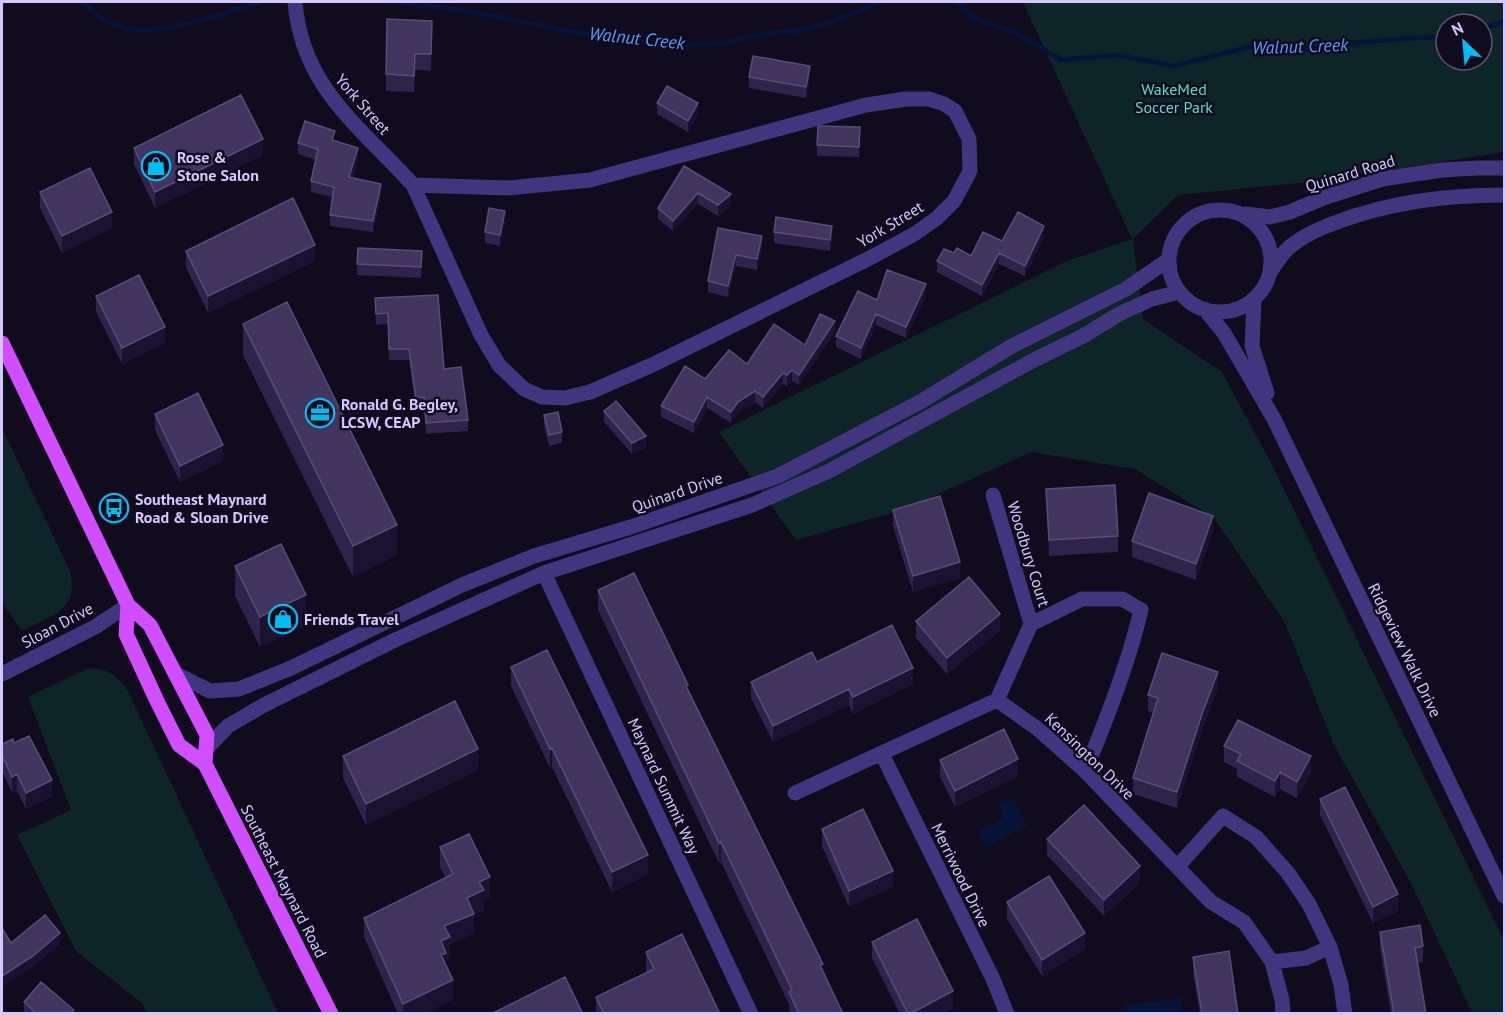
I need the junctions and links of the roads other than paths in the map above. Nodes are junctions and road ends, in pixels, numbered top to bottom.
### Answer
1 (295, 2) edge
2 (1504, 168) edge
3 (413, 185) junction
4 (1504, 195) edge
5 (1243, 214) junction
6 (1168, 260) junction
7 (1271, 272) junction
8 (1179, 292) junction
9 (1254, 300) junction
10 (1206, 311) junction
11 (2, 343) edge
12 (1274, 419) junction
13 (993, 495) dead end
14 (544, 573) junction
15 (128, 605) junction
16 (1031, 624) junction
17 (2, 674) edge
18 (176, 674) junction
19 (997, 700) junction
20 (882, 754) junction
21 (206, 756) junction
22 (1085, 771) junction
23 (795, 793) dead end
24 (1177, 867) junction
25 (1504, 896) edge
26 (1330, 948) junction
27 (1272, 962) junction
28 (331, 1014) edge
29 (751, 1014) edge
30 (1007, 1014) edge
31 (1283, 1014) edge
32 (1345, 1014) edge

1 - 3 street, York Street
2 - 5 street, Quinard Road
3 - 3 street, York Street
4 - 7 street
5 - 6 street
5 - 7 street
6 - 8 street
6 - 18 street, Quinard Drive
7 - 9 street
8 - 10 street
8 - 14 street
9 - 10 street
9 - 12 street, Ridgeview Walk Drive
10 - 12 street, Ridgeview Walk Drive
11 - 15 main road, Southeast Maynard Road
12 - 25 street, Ridgeview Walk Drive
13 - 16 street, Woodbury Court
14 - 21 street
14 - 29 street, Maynard Summit Way
15 - 17 street, Sloan Drive
15 - 18 main road, Southeast Maynard Road
15 - 21 main road, Southeast Maynard Road
16 - 19 street
16 - 22 street
18 - 21 main road, Southeast Maynard Road
19 - 20 street
19 - 22 street, Kensington Drive
20 - 23 street
20 - 30 street, Merriwood Drive
21 - 28 main road, Southeast Maynard Road
22 - 24 street, Kensington Drive
24 - 26 street
24 - 27 street, Kensington Drive
26 - 27 street
26 - 32 street
27 - 31 street, Kensington Drive

